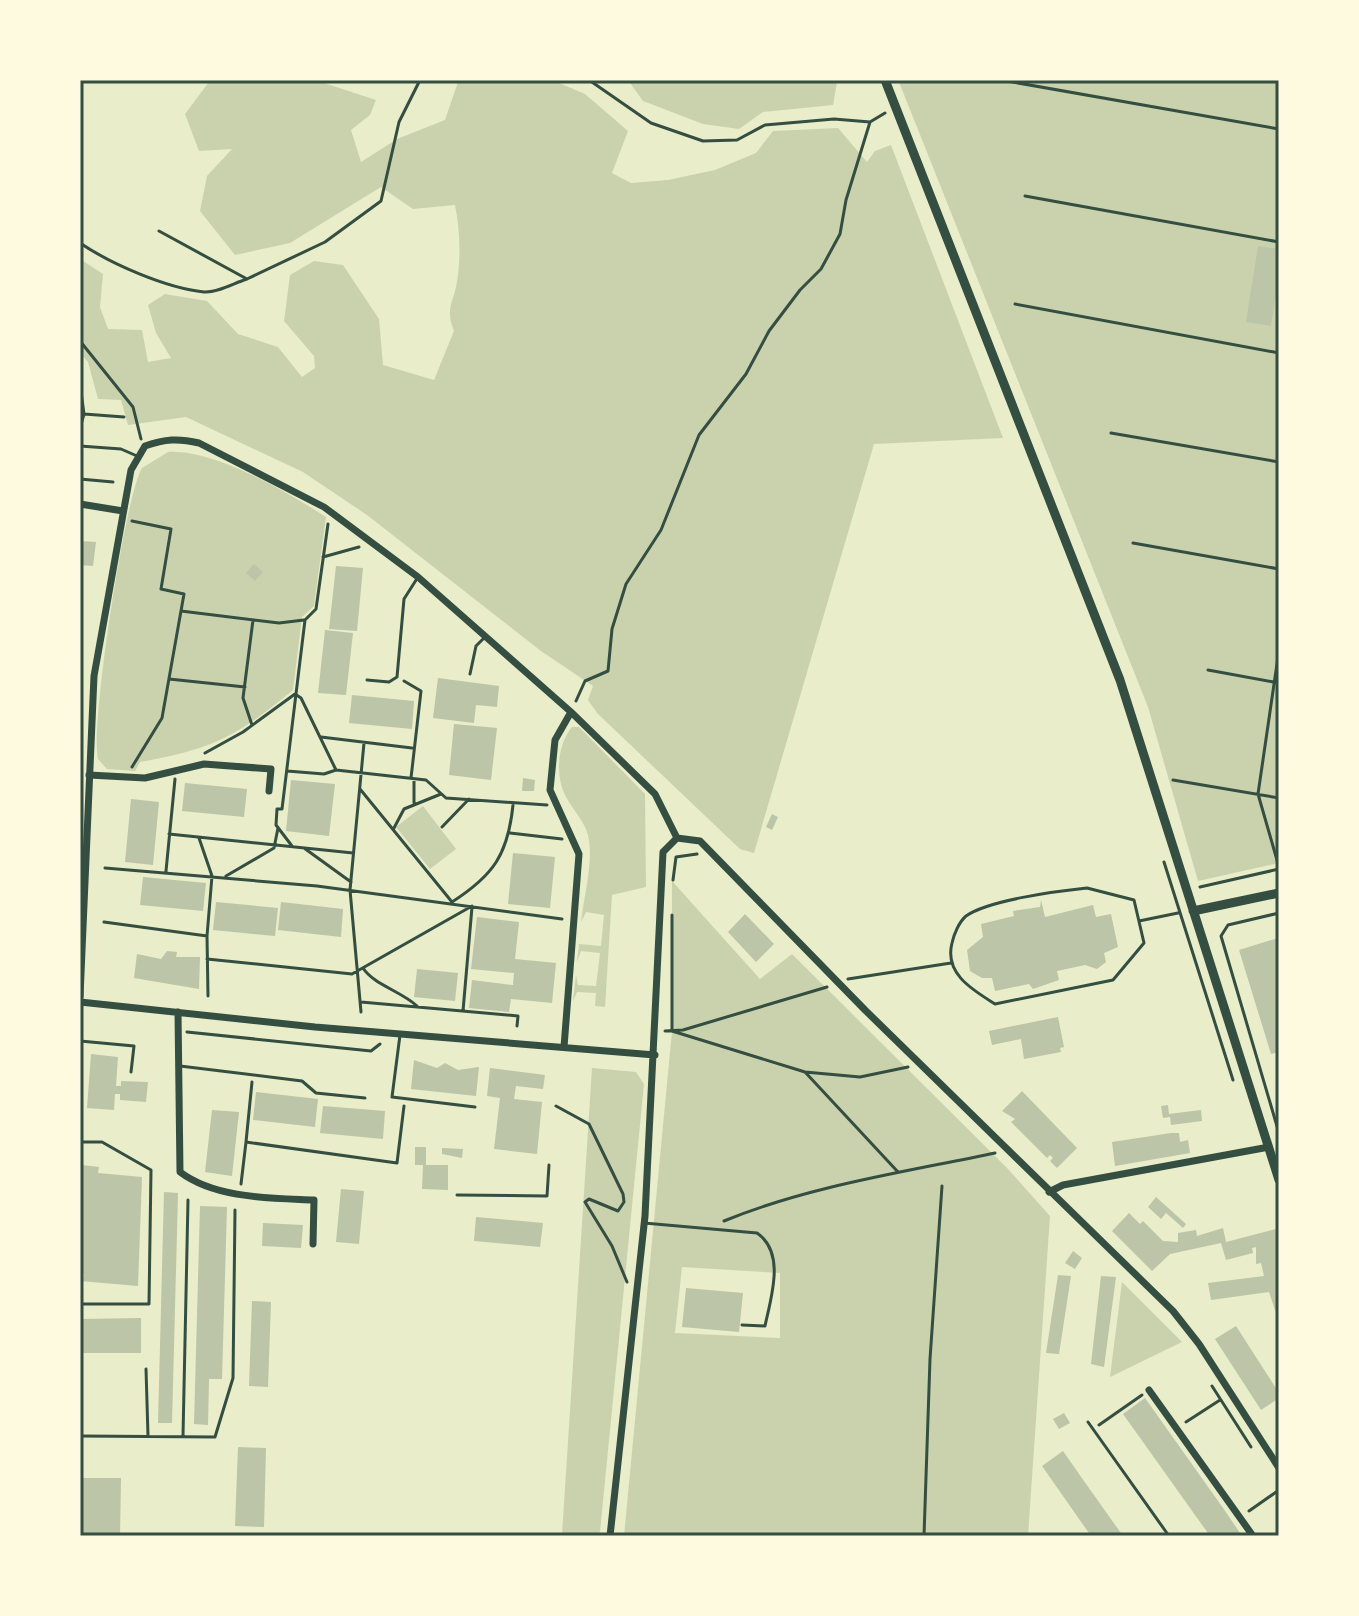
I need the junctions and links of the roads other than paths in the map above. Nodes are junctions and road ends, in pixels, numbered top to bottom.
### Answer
1 (885, 80) edge
2 (1001, 80) edge
3 (1279, 129) edge
4 (80, 384) edge
5 (84, 414) junction
6 (124, 417) dead end
7 (80, 428) edge
8 (80, 446) edge
9 (137, 456) junction
10 (80, 479) edge
11 (113, 482) dead end
12 (80, 504) edge
13 (122, 515) junction
14 (418, 577) junction
15 (485, 637) junction
16 (470, 674) dead end
17 (367, 680) dead end
18 (571, 712) junction
19 (89, 775) junction
20 (269, 791) dead end
21 (677, 838) junction
22 (82, 882) edge
23 (1279, 893) edge
24 (1193, 911) junction
25 (80, 999) edge
26 (178, 1012) junction
27 (400, 1035) junction
28 (80, 1041) edge
29 (564, 1047) junction
30 (655, 1055) junction
31 (176, 1065) junction
32 (131, 1072) dead end
33 (365, 1098) dead end
34 (475, 1107) dead end
35 (80, 1142) edge
36 (1269, 1147) junction
37 (549, 1165) dead end
38 (1279, 1180) edge
39 (1049, 1192) junction
40 (457, 1195) dead end
41 (188, 1200) dead end
42 (235, 1210) dead end
43 (644, 1223) junction
44 (313, 1244) dead end
45 (80, 1304) edge
46 (742, 1325) dead end
47 (146, 1369) dead end
48 (1149, 1390) road end
49 (1088, 1422) dead end
50 (80, 1436) edge
51 (148, 1436) junction
52 (183, 1436) junction
53 (1279, 1468) edge
54 (610, 1536) edge
55 (1169, 1536) edge
56 (1253, 1536) edge

1 - 24 street
2 - 3 lane
4 - 5 lane
5 - 6 lane
5 - 7 lane
8 - 9 lane
9 - 13 street
9 - 14 street
10 - 11 lane
12 - 13 street
13 - 19 street
14 - 15 street
14 - 17 lane
15 - 16 lane
15 - 18 street
18 - 21 street
18 - 29 street
19 - 20 street
19 - 22 street
21 - 30 street
21 - 39 street
22 - 25 street
23 - 24 street
24 - 36 street
25 - 26 street
26 - 27 street
26 - 31 street
27 - 29 street
27 - 34 lane
28 - 32 lane
29 - 30 street
30 - 43 street
31 - 33 lane
31 - 44 street
35 - 45 lane
36 - 38 street
36 - 39 street
37 - 40 lane
39 - 53 street
41 - 52 lane
42 - 52 lane
43 - 46 lane
43 - 54 street
47 - 51 lane
48 - 56 street
49 - 55 lane
50 - 51 lane
51 - 52 lane

